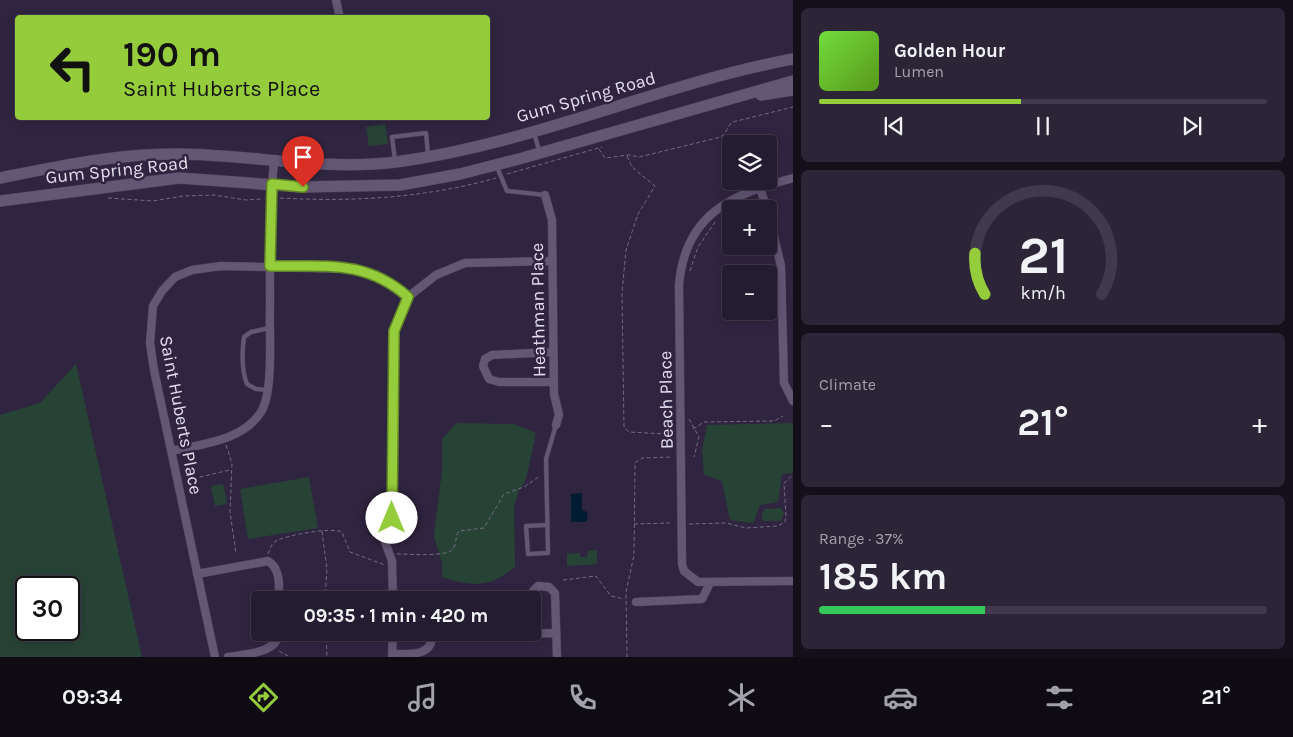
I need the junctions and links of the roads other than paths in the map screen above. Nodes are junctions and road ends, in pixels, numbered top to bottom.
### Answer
1 (336, 0) edge
2 (339, 15) edge
3 (793, 59) edge
4 (793, 81) edge
5 (793, 90) edge
6 (737, 96) junction
7 (533, 131) junction
8 (540, 153) junction
9 (428, 157) junction
10 (274, 162) junction
11 (395, 162) junction
12 (497, 165) junction
13 (0, 178) edge
14 (793, 178) edge
15 (777, 183) edge
16 (272, 184) junction
17 (755, 190) edge
18 (545, 195) joint
19 (0, 201) edge
20 (777, 249) edge
21 (551, 260) junction
22 (270, 266) junction
23 (408, 297) junction
24 (269, 328) junction
25 (553, 352) junction
26 (554, 382) junction
27 (267, 390) junction
28 (793, 402) edge
29 (556, 425) joint
30 (172, 451) junction
31 (546, 525) junction
32 (197, 574) junction
33 (793, 581) edge
34 (710, 583) junction
35 (278, 591) edge
36 (391, 591) edge
37 (533, 591) edge
38 (634, 600) road end
39 (541, 633) edge
40 (556, 633) junction
41 (277, 641) edge
42 (393, 641) edge
43 (431, 641) edge
44 (392, 656) edge
45 (215, 657) edge
46 (228, 657) edge
47 (557, 657) edge

1 - 2 street
3 - 7 main road, Gum Spring Road
4 - 6 main road, Gum Spring Road
5 - 6 main road
6 - 8 main road, Gum Spring Road
7 - 8 lane
7 - 9 main road, Gum Spring Road
8 - 12 main road, Gum Spring Road
9 - 11 main road, Gum Spring Road
9 - 11 lane
10 - 11 main road, Gum Spring Road
10 - 13 main road, Gum Spring Road
10 - 16 street
12 - 16 main road, Gum Spring Road
12 - 18 lane
14 - 15 street, Beach Place
16 - 19 main road, Gum Spring Road
16 - 22 street
17 - 34 street, Beach Place
18 - 21 street, Heathman Place
20 - 28 street
21 - 23 street
21 - 25 street, Heathman Place
22 - 23 street, Saint Huberts Place
22 - 24 street
22 - 30 street, Saint Huberts Place
23 - 36 street
24 - 27 street
24 - 27 lane
25 - 26 street, Heathman Place
25 - 26 street
26 - 29 street, Heathman Place
27 - 30 street
29 - 31 lane
30 - 32 street, Saint Huberts Place
31 - 31 lane
32 - 35 street
32 - 45 street, Saint Huberts Place
33 - 34 street, Beach Place
34 - 38 street
37 - 40 street
39 - 40 street
40 - 47 street
41 - 46 street
42 - 44 street
43 - 44 street

